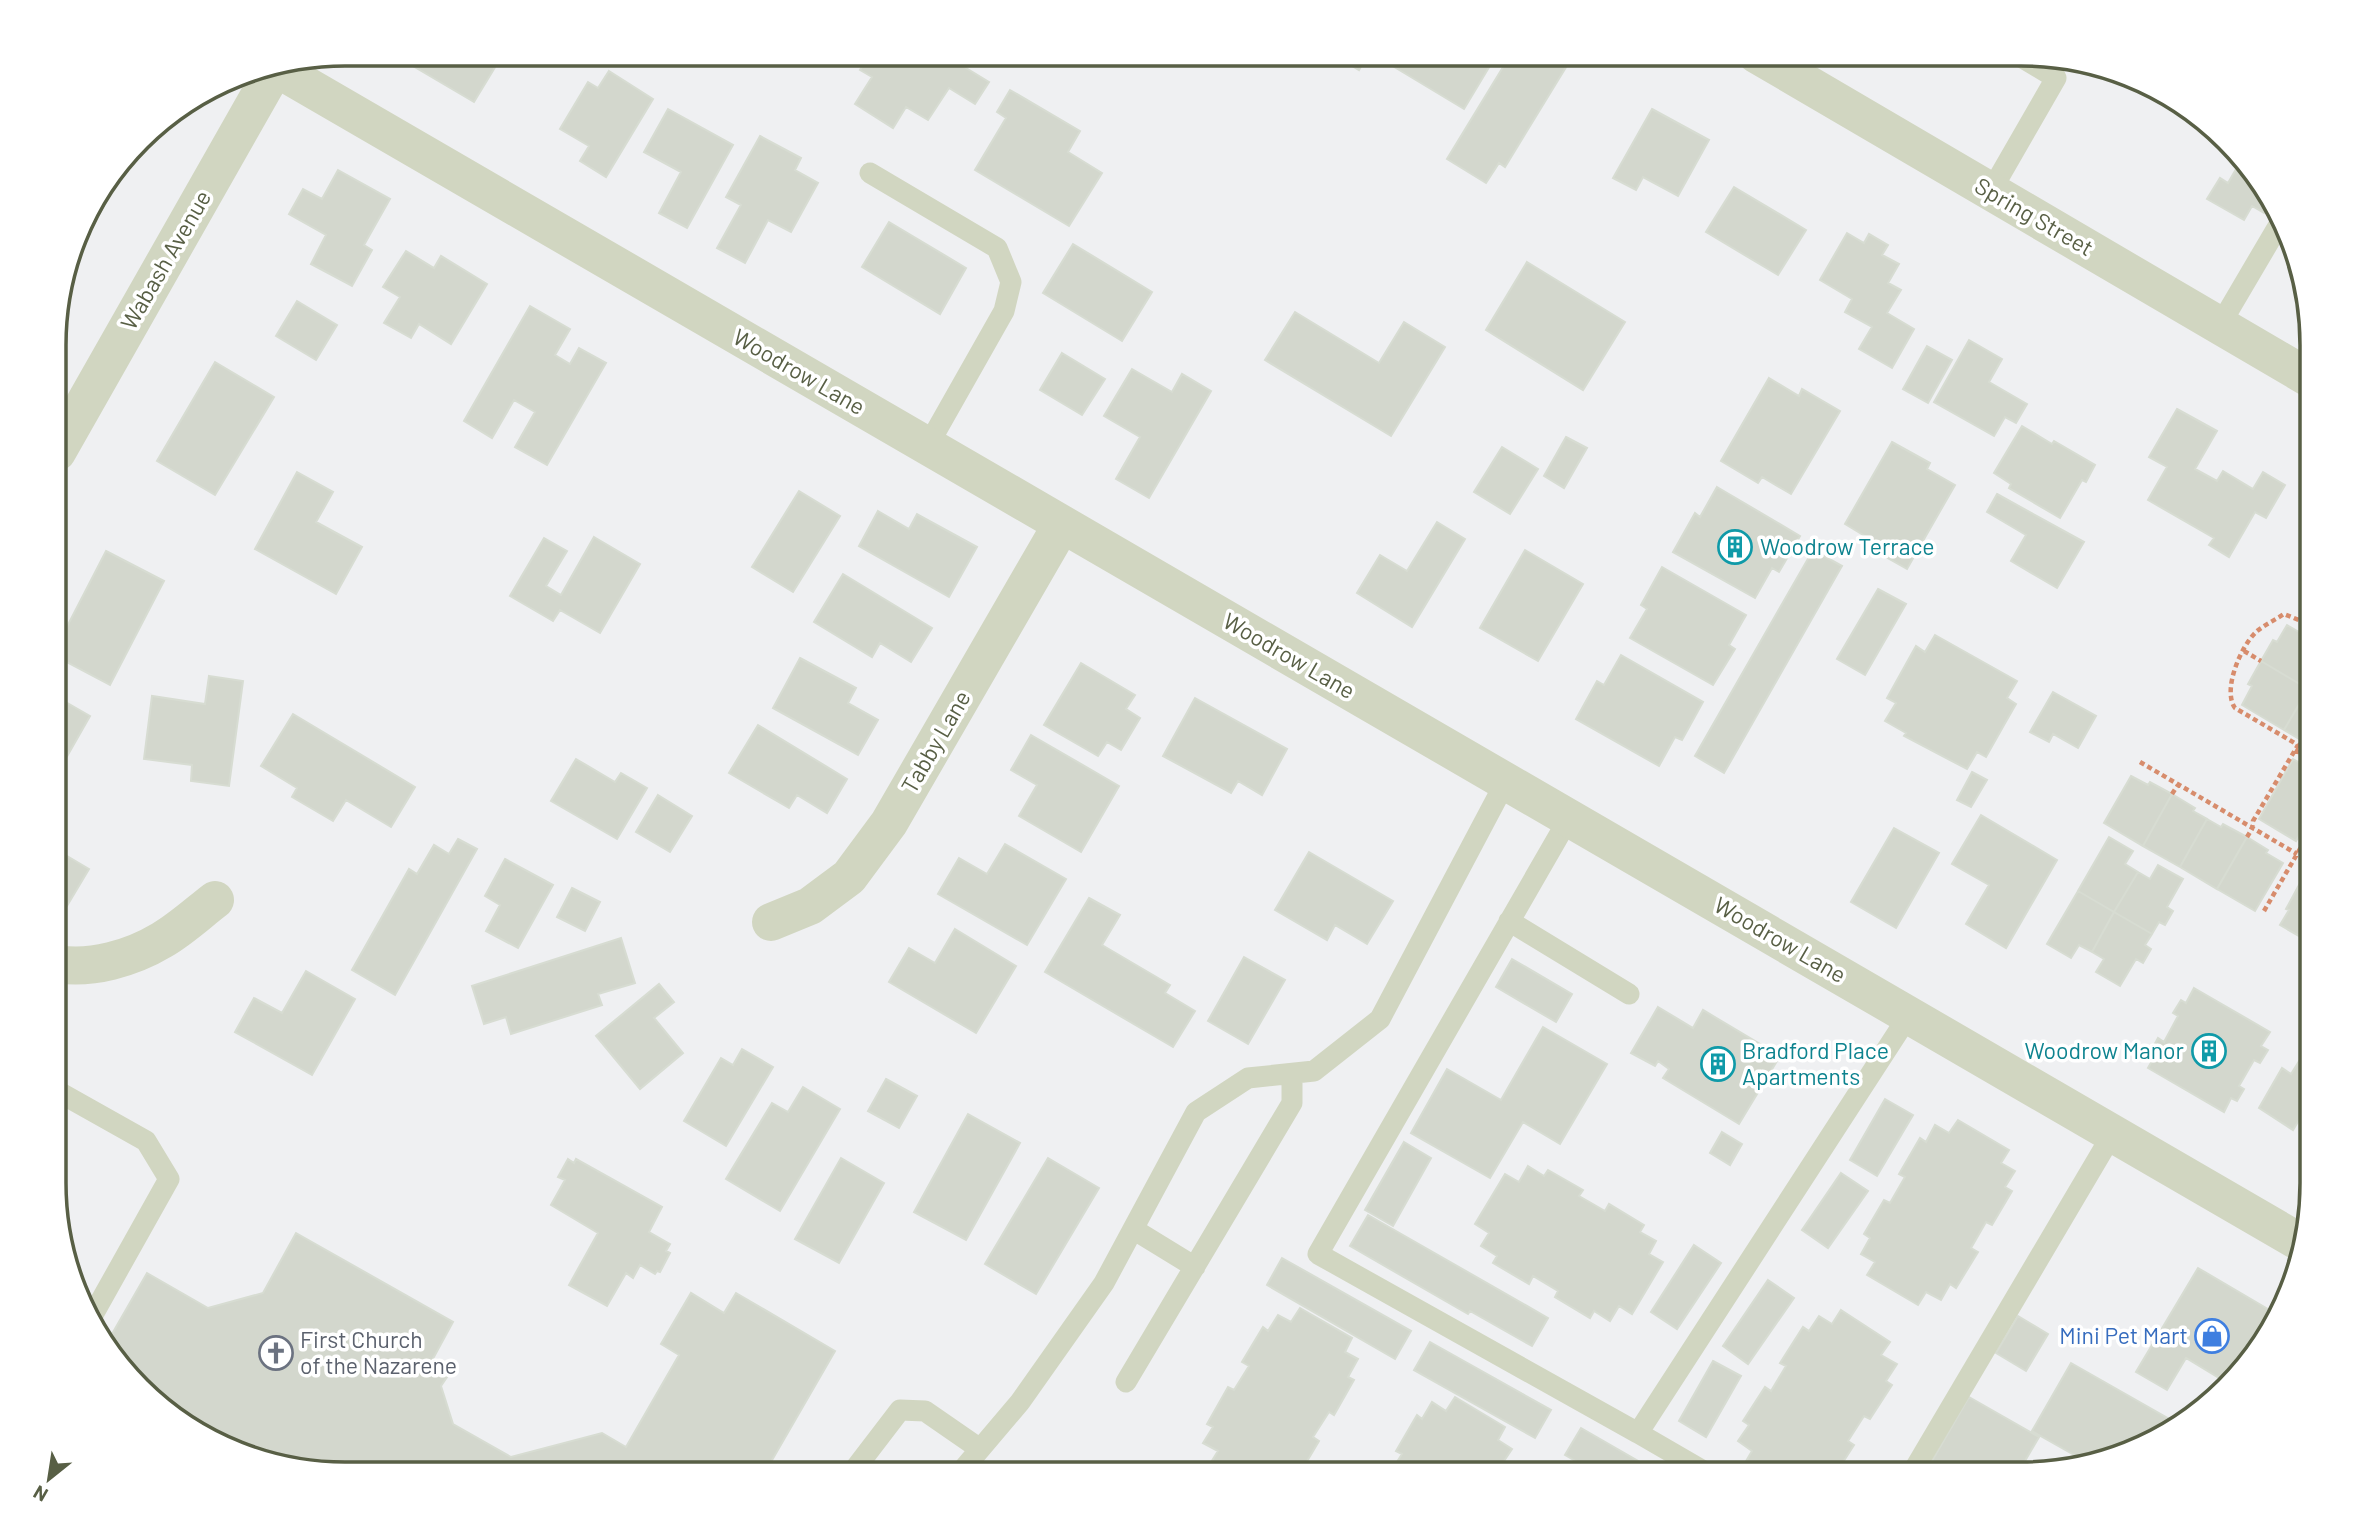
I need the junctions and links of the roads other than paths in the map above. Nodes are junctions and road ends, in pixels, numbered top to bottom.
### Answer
1 (1784, 66) edge
2 (2037, 67) edge
3 (284, 73) edge
4 (270, 77) edge
5 (870, 173) dead end
6 (1991, 191) junction
7 (2275, 232) edge
8 (2220, 325) junction
9 (2300, 367) edge
10 (66, 435) edge
11 (928, 447) junction
12 (1062, 524) junction
13 (1506, 781) junction
14 (1569, 818) junction
15 (215, 900) dead end
16 (1510, 921) junction
17 (771, 922) dead end
18 (66, 965) edge
19 (1629, 994) dead end
20 (1909, 1015) junction
21 (1292, 1074) junction
22 (66, 1096) edge
23 (2113, 1133) junction
24 (1133, 1229) junction
25 (2294, 1239) edge
26 (1195, 1267) junction
27 (94, 1304) edge
28 (1126, 1382) dead end
29 (1638, 1433) junction
30 (980, 1449) junction
31 (859, 1462) edge
32 (969, 1462) edge
33 (1688, 1462) edge
34 (1919, 1462) edge

1 - 6 street, Spring Street
2 - 6 lane
3 - 11 street, Woodrow Lane
4 - 10 street, Wabash Avenue
5 - 11 lane
6 - 8 street, Spring Street
7 - 8 lane
8 - 9 street, Spring Street
11 - 12 street, Woodrow Lane
12 - 13 street, Woodrow Lane
12 - 17 street, Tabby Lane
13 - 14 street, Woodrow Lane
13 - 21 lane
14 - 16 lane
14 - 20 street, Woodrow Lane
15 - 18 street
16 - 19 lane
16 - 29 lane
20 - 23 street, Woodrow Lane
20 - 29 lane
21 - 24 lane
21 - 26 lane
22 - 27 lane
23 - 25 street, Woodrow Lane
23 - 34 lane
24 - 26 lane
24 - 30 lane
26 - 28 lane
29 - 33 lane
30 - 31 lane
30 - 32 lane

